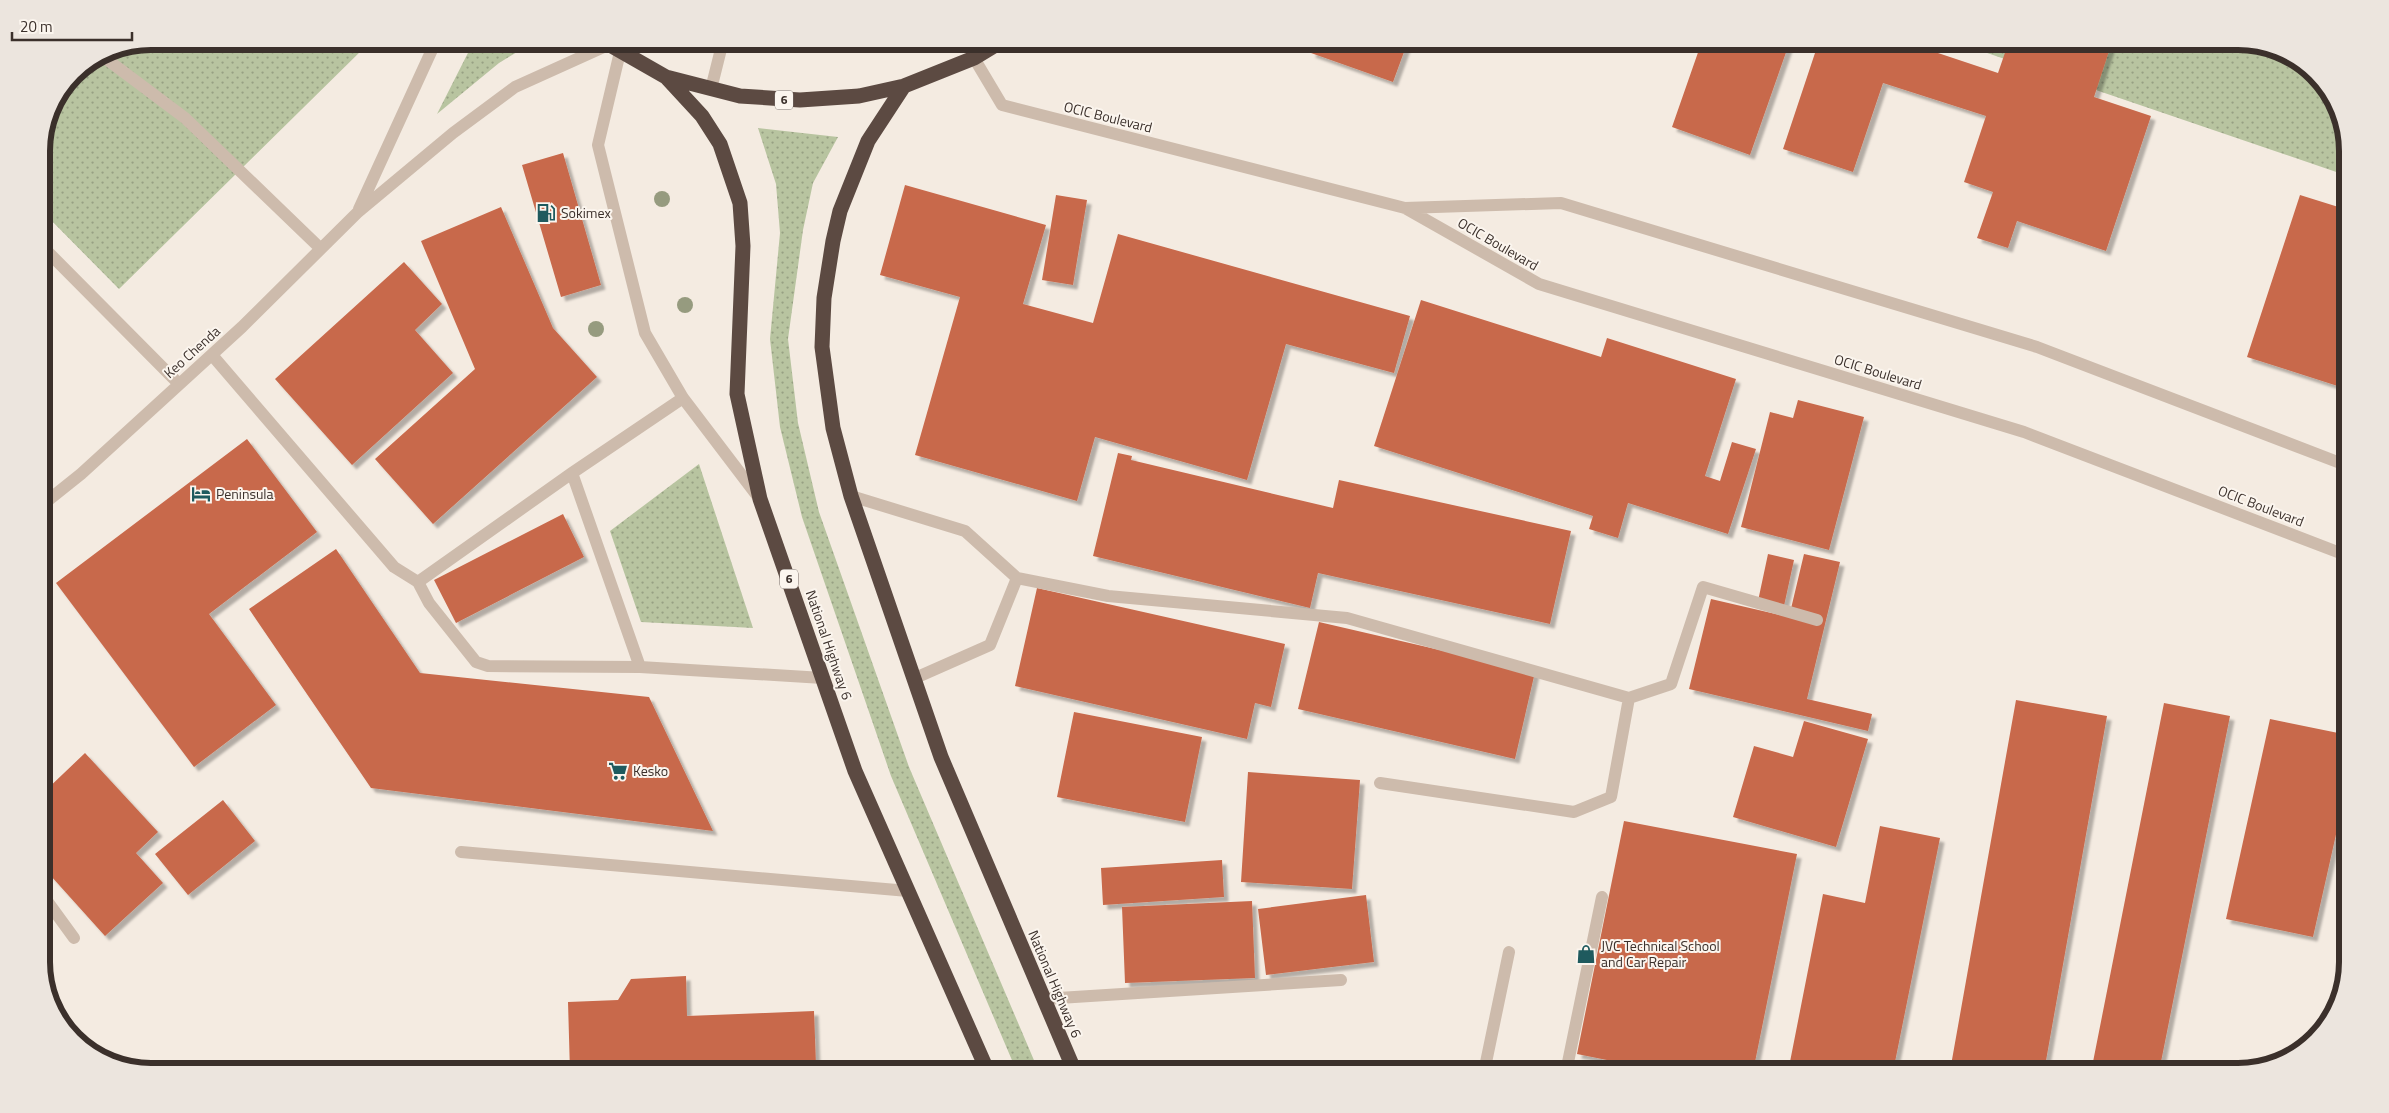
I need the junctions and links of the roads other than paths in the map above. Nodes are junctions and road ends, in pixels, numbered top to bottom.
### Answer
1 (432, 50) edge
2 (601, 50) edge
3 (610, 50) edge
4 (617, 50) edge
5 (721, 50) edge
6 (987, 50) edge
7 (974, 58) junction
8 (107, 60) edge
9 (666, 77) junction
10 (904, 86) junction
11 (711, 89) junction
12 (1405, 208) junction
13 (357, 213) junction
14 (320, 248) junction
15 (50, 253) edge
16 (212, 355) junction
17 (179, 384) junction
18 (684, 398) junction
19 (2339, 463) edge
20 (572, 473) junction
21 (851, 496) junction
22 (50, 499) edge
23 (760, 499) junction
24 (2339, 553) edge
25 (1017, 578) junction
26 (418, 582) junction
27 (1817, 620) dead end
28 (640, 667) junction
29 (823, 678) junction
30 (913, 680) junction
31 (1629, 698) junction
32 (1380, 782) dead end
33 (461, 852) dead end
34 (908, 891) junction
35 (1602, 897) dead end
36 (50, 905) edge
37 (74, 938) dead end
38 (1509, 952) dead end
39 (1341, 980) dead end
40 (1043, 999) junction
41 (984, 1063) edge
42 (1070, 1063) edge
43 (1486, 1063) edge
44 (1568, 1063) edge

1 - 13 street, Keo Chenda
2 - 13 street, Keo Chenda
3 - 18 street
4 - 9 highway, 6
5 - 11 street
6 - 7 highway, 6
7 - 10 highway, 6
7 - 12 street, OCIC Boulevard
8 - 14 street
9 - 11 highway, 6
9 - 23 highway, National Highway 6 / 6
10 - 11 highway, 6
10 - 21 highway, National Highway 6
12 - 19 street, OCIC Boulevard
12 - 24 street, OCIC Boulevard
13 - 14 street, Keo Chenda
14 - 16 street, Keo Chenda
15 - 17 street
16 - 17 street, Keo Chenda
16 - 26 street
17 - 22 street, Keo Chenda
18 - 20 street
18 - 23 street
20 - 26 street
20 - 28 street
21 - 25 street
21 - 30 highway, National Highway 6
23 - 29 highway, National Highway 6 / 6
25 - 30 street
25 - 31 street
26 - 28 street
27 - 31 street
28 - 29 street
29 - 34 highway, National Highway 6 / 6
30 - 40 highway, National Highway 6
31 - 32 street
33 - 34 street
34 - 41 highway, National Highway 6 / 6
35 - 44 street
36 - 37 street
38 - 43 street
39 - 40 street
40 - 42 highway, National Highway 6

